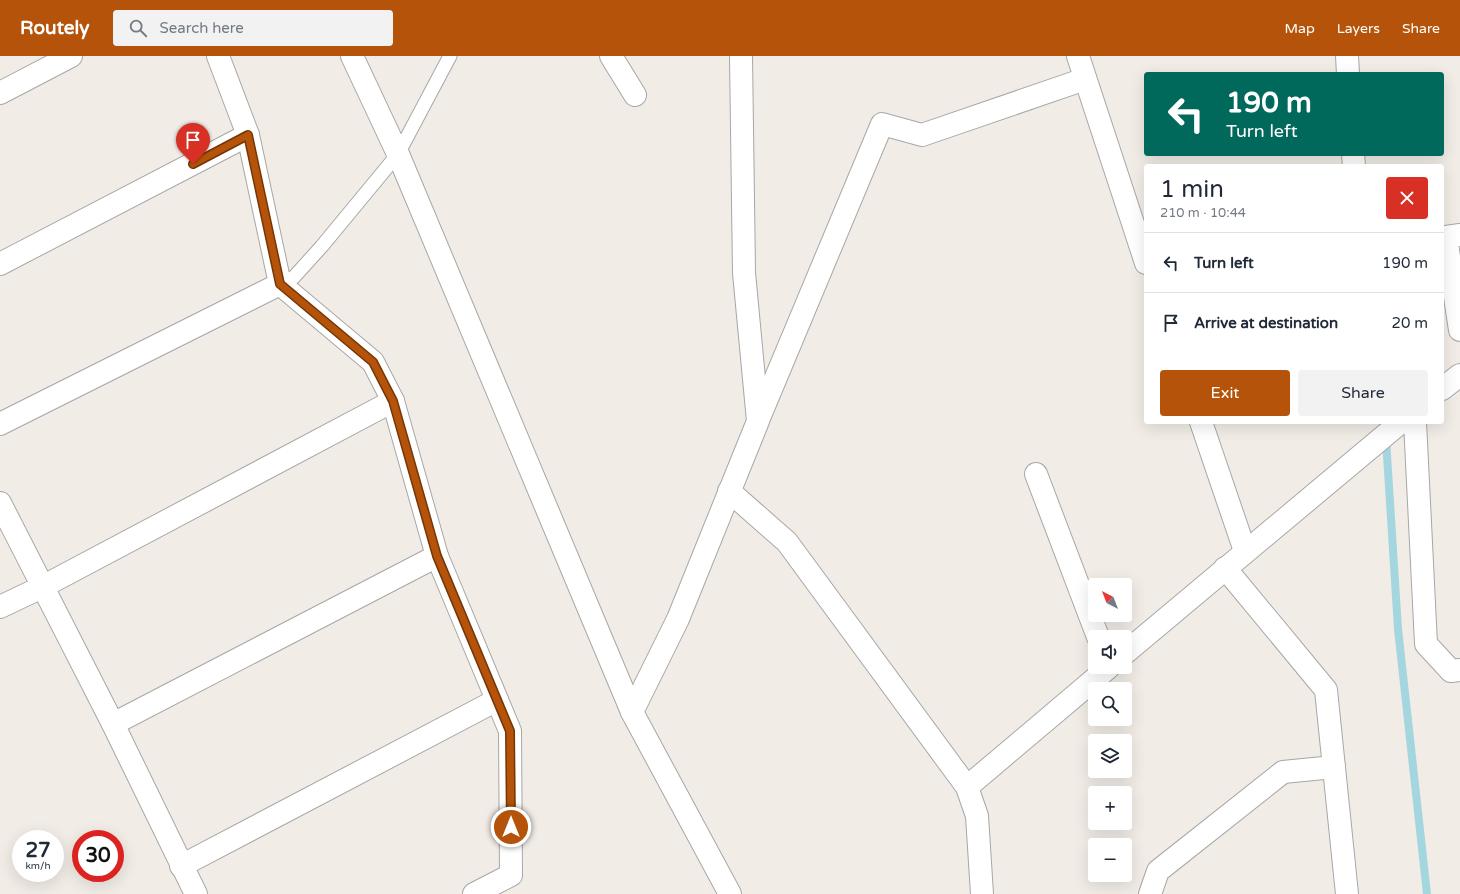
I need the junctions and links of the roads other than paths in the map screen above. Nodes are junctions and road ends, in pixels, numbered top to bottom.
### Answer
1 (71, 56) edge
2 (218, 56) edge
3 (352, 56) edge
4 (450, 56) edge
5 (611, 56) edge
6 (740, 56) edge
7 (1078, 56) edge
8 (1348, 56) edge
9 (1348, 72) edge
10 (1085, 79) junction
11 (0, 93) edge
12 (635, 95) dead end
13 (248, 135) junction
14 (398, 154) junction
15 (1460, 235) edge
16 (1144, 253) edge
17 (0, 264) edge
18 (280, 284) junction
19 (1460, 330) edge
20 (1460, 375) edge
21 (1444, 387) edge
22 (393, 401) junction
23 (758, 421) junction
24 (0, 424) edge
25 (1202, 424) edge
26 (1396, 424) edge
27 (1415, 424) edge
28 (1374, 432) edge
29 (1036, 474) dead end
30 (729, 491) junction
31 (0, 503) edge
32 (1245, 551) junction
33 (437, 556) junction
34 (1225, 568) junction
35 (42, 587) junction
36 (0, 607) edge
37 (1095, 630) edge
38 (1132, 647) edge
39 (1460, 670) edge
40 (1101, 674) edge
41 (497, 700) junction
42 (632, 712) junction
43 (113, 724) junction
44 (1334, 766) junction
45 (967, 787) junction
46 (181, 866) junction
47 (196, 894) edge
48 (474, 894) edge
49 (730, 894) edge
50 (982, 894) edge
51 (1150, 894) edge
52 (1347, 894) edge

1 - 11 street
2 - 13 street
3 - 14 street
4 - 14 lane
5 - 12 street
6 - 23 street
7 - 10 street
8 - 9 street
10 - 16 street
10 - 23 street
13 - 17 street
13 - 18 street
14 - 18 lane
14 - 42 street
15 - 19 street
18 - 22 street
18 - 24 street
20 - 21 street
22 - 33 street
22 - 35 street
23 - 30 street
25 - 32 street
26 - 28 street
27 - 39 street
28 - 32 street
29 - 37 street
30 - 42 street
30 - 45 street
31 - 35 street
32 - 34 street
33 - 41 street
33 - 43 street
34 - 38 street
34 - 44 street
35 - 36 street
35 - 43 street
40 - 45 street
41 - 46 street
41 - 48 street
42 - 49 street
43 - 46 street
44 - 51 street
44 - 52 street
45 - 50 street
46 - 47 street

